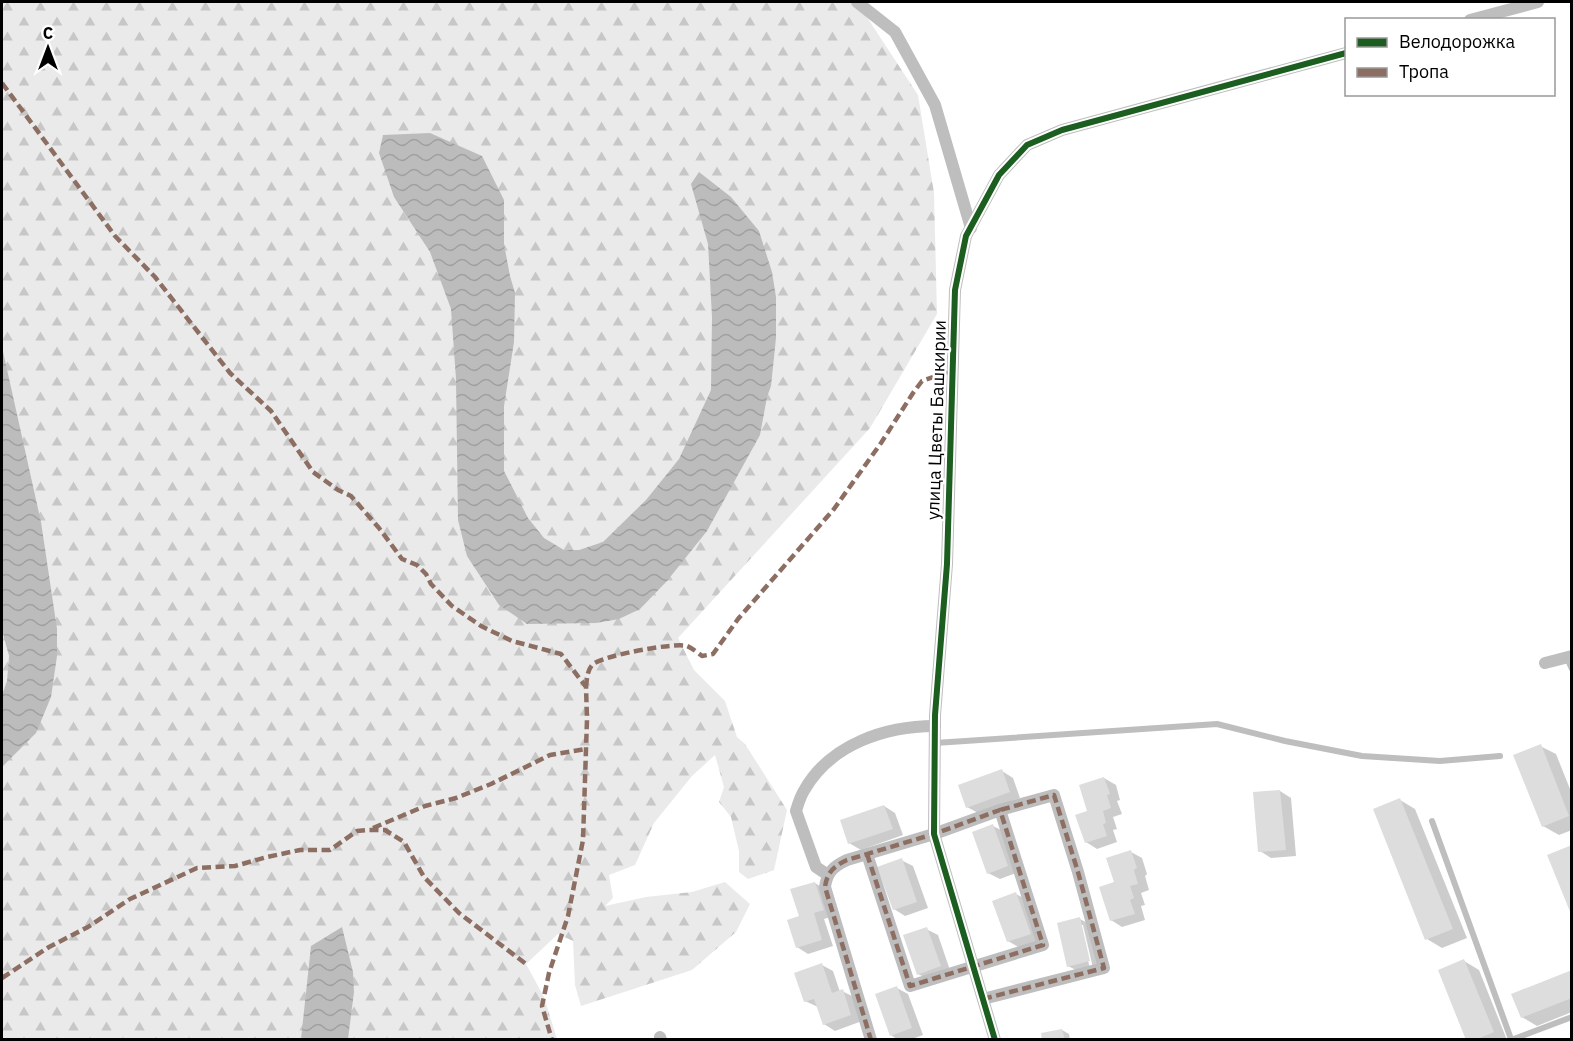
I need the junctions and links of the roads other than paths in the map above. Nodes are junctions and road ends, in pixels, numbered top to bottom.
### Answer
1 (857, 2) edge
2 (1538, 2) edge
3 (1478, 18) edge
4 (1345, 54) edge
5 (971, 228) junction
6 (1569, 656) edge
7 (1545, 663) dead end
8 (1572, 669) edge
9 (935, 726) junction
10 (935, 743) junction
11 (1500, 756) dead end
12 (1000, 810) junction
13 (1432, 821) dead end
14 (934, 834) junction
15 (867, 854) junction
16 (828, 875) junction
17 (973, 966) junction
18 (983, 999) junction
19 (1572, 1017) edge
20 (1511, 1039) edge
21 (871, 1040) edge
22 (995, 1040) edge

1 - 5 street
2 - 3 street
4 - 5 street, улица Цветы Башкирии
5 - 9 street, улица Цветы Башкирии
6 - 7 street
6 - 8 lane
9 - 10 street, улица Цветы Башкирии
9 - 16 street
10 - 11 lane
10 - 14 street, улица Цветы Башкирии
12 - 14 street
12 - 17 street
12 - 18 street
13 - 20 lane
14 - 15 street
14 - 17 street, улица Цветы Башкирии
15 - 16 street
15 - 17 street
16 - 21 street
17 - 18 street, улица Цветы Башкирии
18 - 22 street, улица Цветы Башкирии
19 - 20 lane

